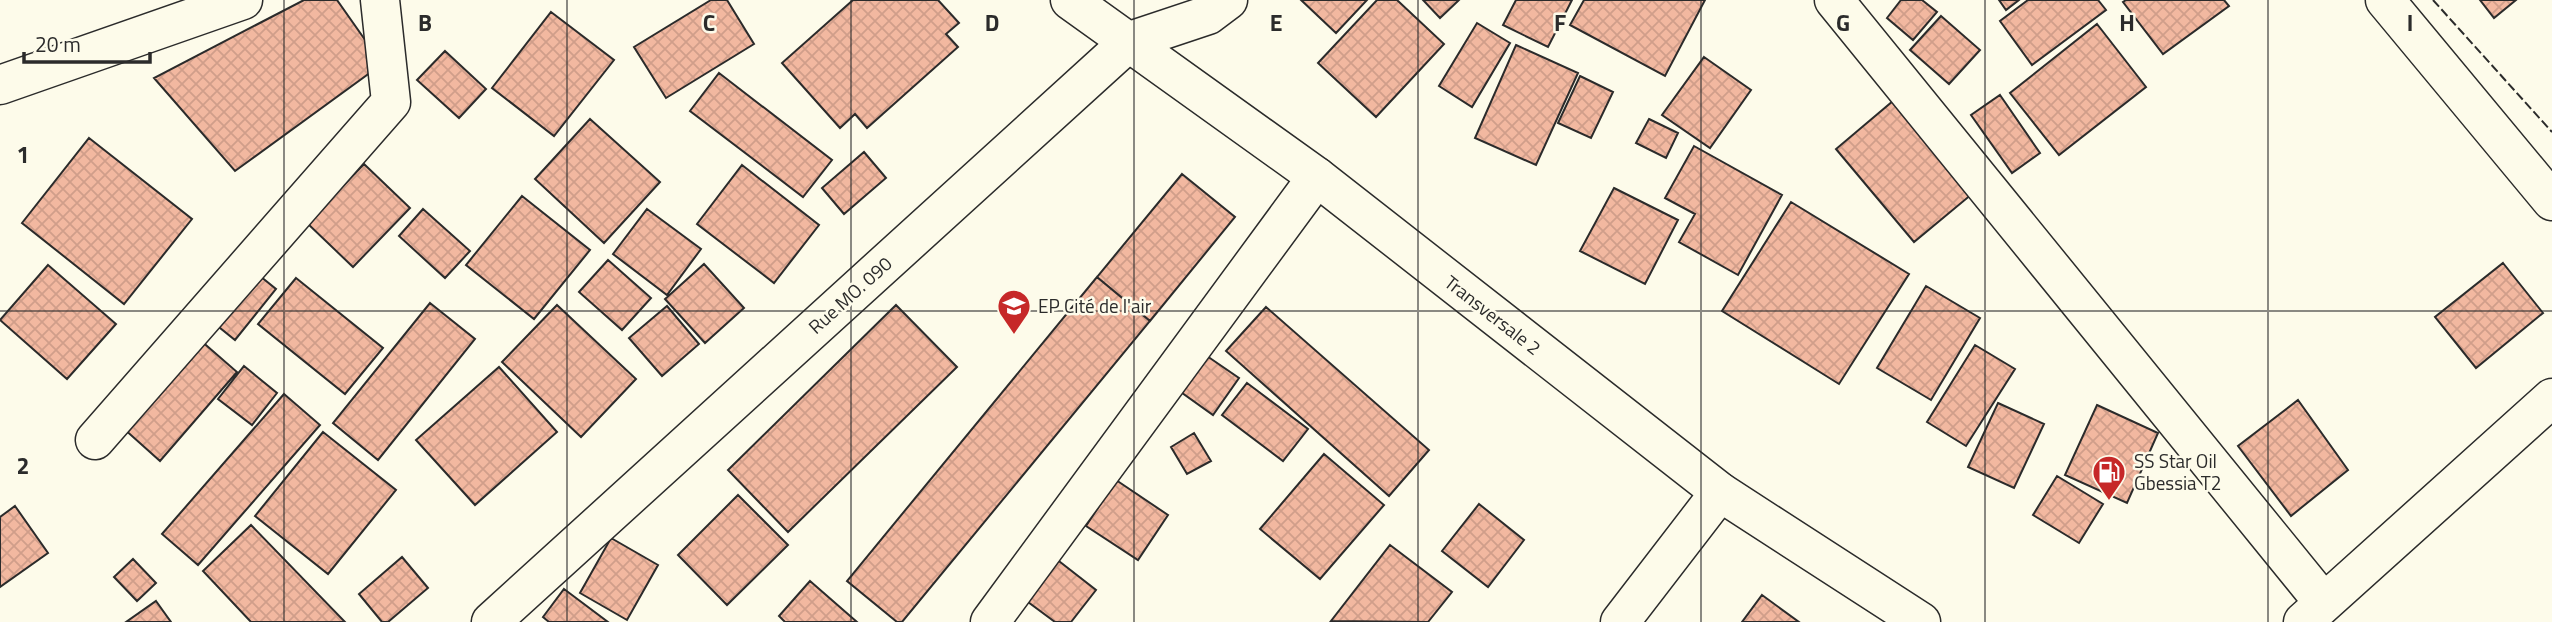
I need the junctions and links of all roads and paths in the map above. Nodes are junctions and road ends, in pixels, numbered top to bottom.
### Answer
1 (243, 0) edge
2 (380, 0) edge
3 (1070, 0) edge
4 (1228, 0) edge
5 (1834, 0) edge
6 (2385, 0) edge
7 (1130, 41) junction
8 (0, 85) edge
9 (1317, 177) junction
10 (2552, 201) edge
11 (2552, 398) edge
12 (95, 440) dead end
13 (1720, 492) junction
14 (2314, 613) edge
15 (491, 622) edge
16 (990, 622) edge
17 (1620, 622) edge
18 (1921, 622) edge

1 - 8 street
2 - 12 street
3 - 7 street, Transversale 2
4 - 7 street, Rue MO. 090
5 - 14 street
6 - 10 street
7 - 9 street, Transversale 2
7 - 15 street, Rue MO. 090
9 - 13 street, Transversale 2
9 - 16 street
11 - 14 street
13 - 17 street
13 - 18 street, Transversale 2

